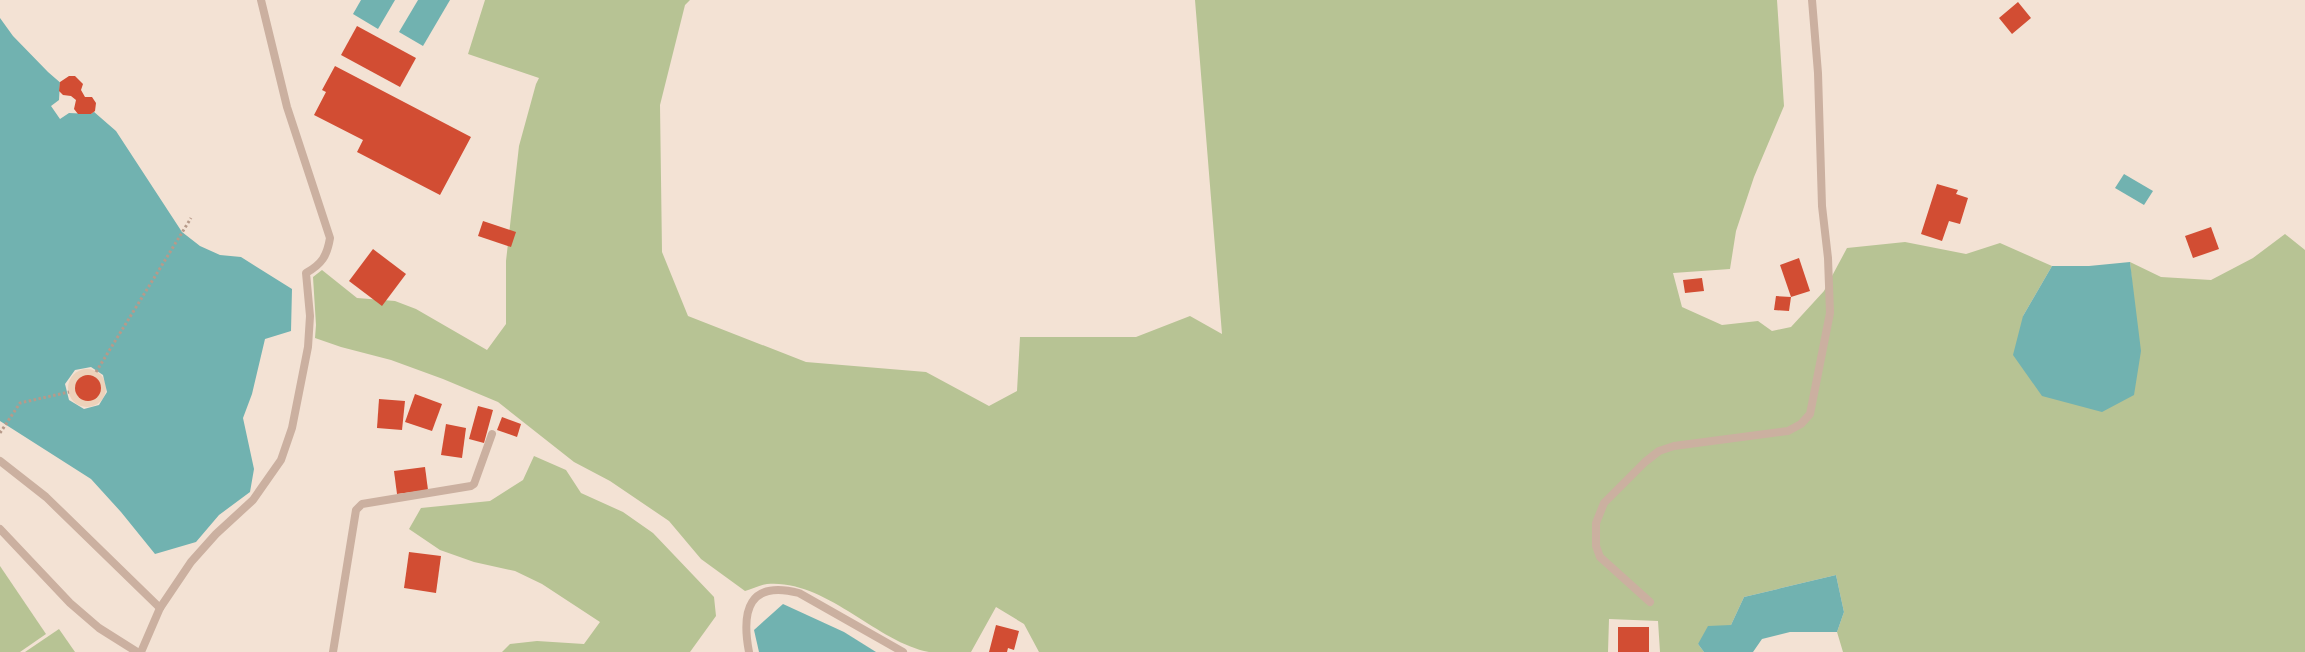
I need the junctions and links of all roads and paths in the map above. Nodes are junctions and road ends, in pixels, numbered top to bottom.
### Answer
1 (261, 0) edge
2 (1812, 0) edge
3 (191, 218) dead end
4 (97, 372) dead end
5 (68, 392) dead end
6 (0, 433) edge
7 (492, 434) dead end
8 (0, 461) edge
9 (0, 529) edge
10 (1650, 602) dead end
11 (160, 608) junction
12 (139, 652) edge
13 (333, 652) edge
14 (749, 652) edge
15 (903, 652) edge

1 - 11 lane
2 - 10 lane
3 - 4 path
5 - 6 path
7 - 13 lane
8 - 11 lane
9 - 12 lane
11 - 12 lane
14 - 15 lane

